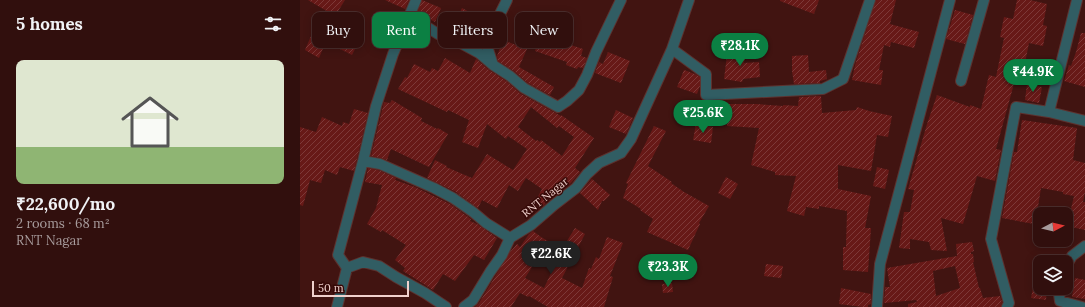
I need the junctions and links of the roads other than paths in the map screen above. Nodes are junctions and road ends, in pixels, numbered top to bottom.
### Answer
1 (416, 0) edge
2 (507, 0) edge
3 (621, 0) edge
4 (689, 0) edge
5 (870, 0) edge
6 (950, 0) edge
7 (984, 0) edge
8 (1077, 0) edge
9 (411, 12) edge
10 (430, 29) edge
11 (396, 48) edge
12 (672, 49) junction
13 (493, 65) junction
14 (961, 82) dead end
15 (1049, 112) junction
16 (1085, 121) edge
17 (363, 161) junction
18 (510, 238) junction
19 (1085, 246) edge
20 (1073, 255) edge
21 (347, 268) junction
22 (1059, 295) edge
23 (337, 307) edge
24 (446, 307) edge
25 (464, 307) edge
26 (877, 307) edge
27 (1007, 307) edge
28 (1082, 307) edge

1 - 9 street
2 - 13 street
3 - 13 street
4 - 12 street, RNT Nagar
5 - 12 street
6 - 26 street
7 - 14 street
8 - 15 street
10 - 13 street
11 - 17 street
12 - 18 street, RNT Nagar
15 - 16 street
15 - 27 street
17 - 18 street
17 - 21 street
18 - 25 street
19 - 20 street
21 - 23 street
21 - 24 street
22 - 28 street

